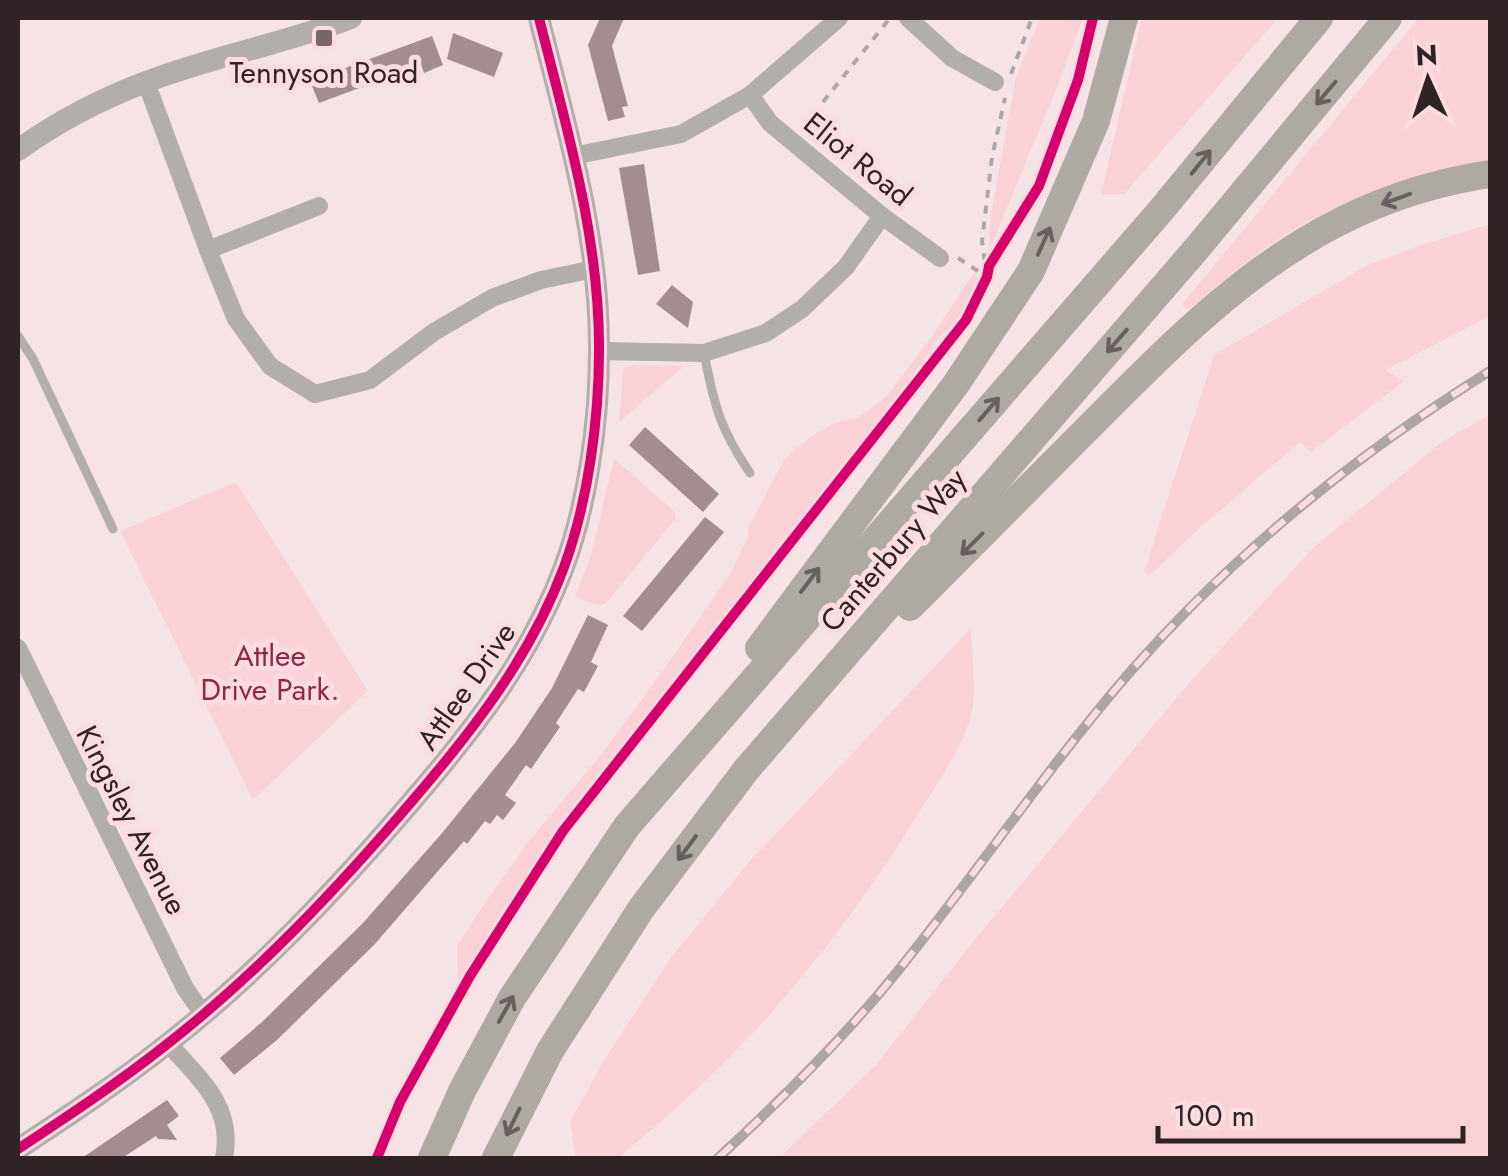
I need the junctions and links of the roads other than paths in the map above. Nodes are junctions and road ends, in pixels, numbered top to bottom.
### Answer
1 (351, 18) edge
2 (538, 18) edge
3 (838, 18) edge
4 (908, 18) edge
5 (1124, 18) edge
6 (1320, 18) edge
7 (1388, 18) edge
8 (1004, 81) road end
9 (146, 82) junction
10 (750, 95) junction
11 (18, 150) edge
12 (573, 156) junction
13 (1490, 174) edge
14 (318, 206) dead end
15 (882, 216) junction
16 (208, 250) junction
17 (940, 258) road end
18 (594, 269) junction
19 (18, 336) edge
20 (600, 352) junction
21 (704, 353) junction
22 (750, 474) dead end
23 (113, 529) dead end
24 (18, 648) edge
25 (746, 770) junction
26 (626, 826) junction
27 (203, 1014) junction
28 (168, 1044) junction
29 (18, 1150) edge
30 (224, 1158) edge
31 (432, 1158) edge
32 (496, 1158) edge

1 - 9 street
2 - 12 street, Attlee Drive
3 - 10 street
4 - 8 street
26 -> 5 highway
26 -> 6 highway, Canterbury Way
7 -> 25 highway, Canterbury Way
9 - 11 street
9 - 16 street
10 - 12 street
10 - 15 street, Eliot Road
12 - 18 street, Attlee Drive
13 -> 25 highway
14 - 16 street
15 - 17 street, Eliot Road
15 - 21 street
16 - 18 street
18 - 20 street, Attlee Drive
19 - 23 lane
20 - 21 street
20 - 27 street, Attlee Drive
21 - 22 lane
24 - 27 street, Kingsley Avenue
25 -> 32 highway, Canterbury Way
31 -> 26 highway, Canterbury Way
27 - 28 street, Attlee Drive
28 - 29 street, Attlee Drive
28 - 30 street

